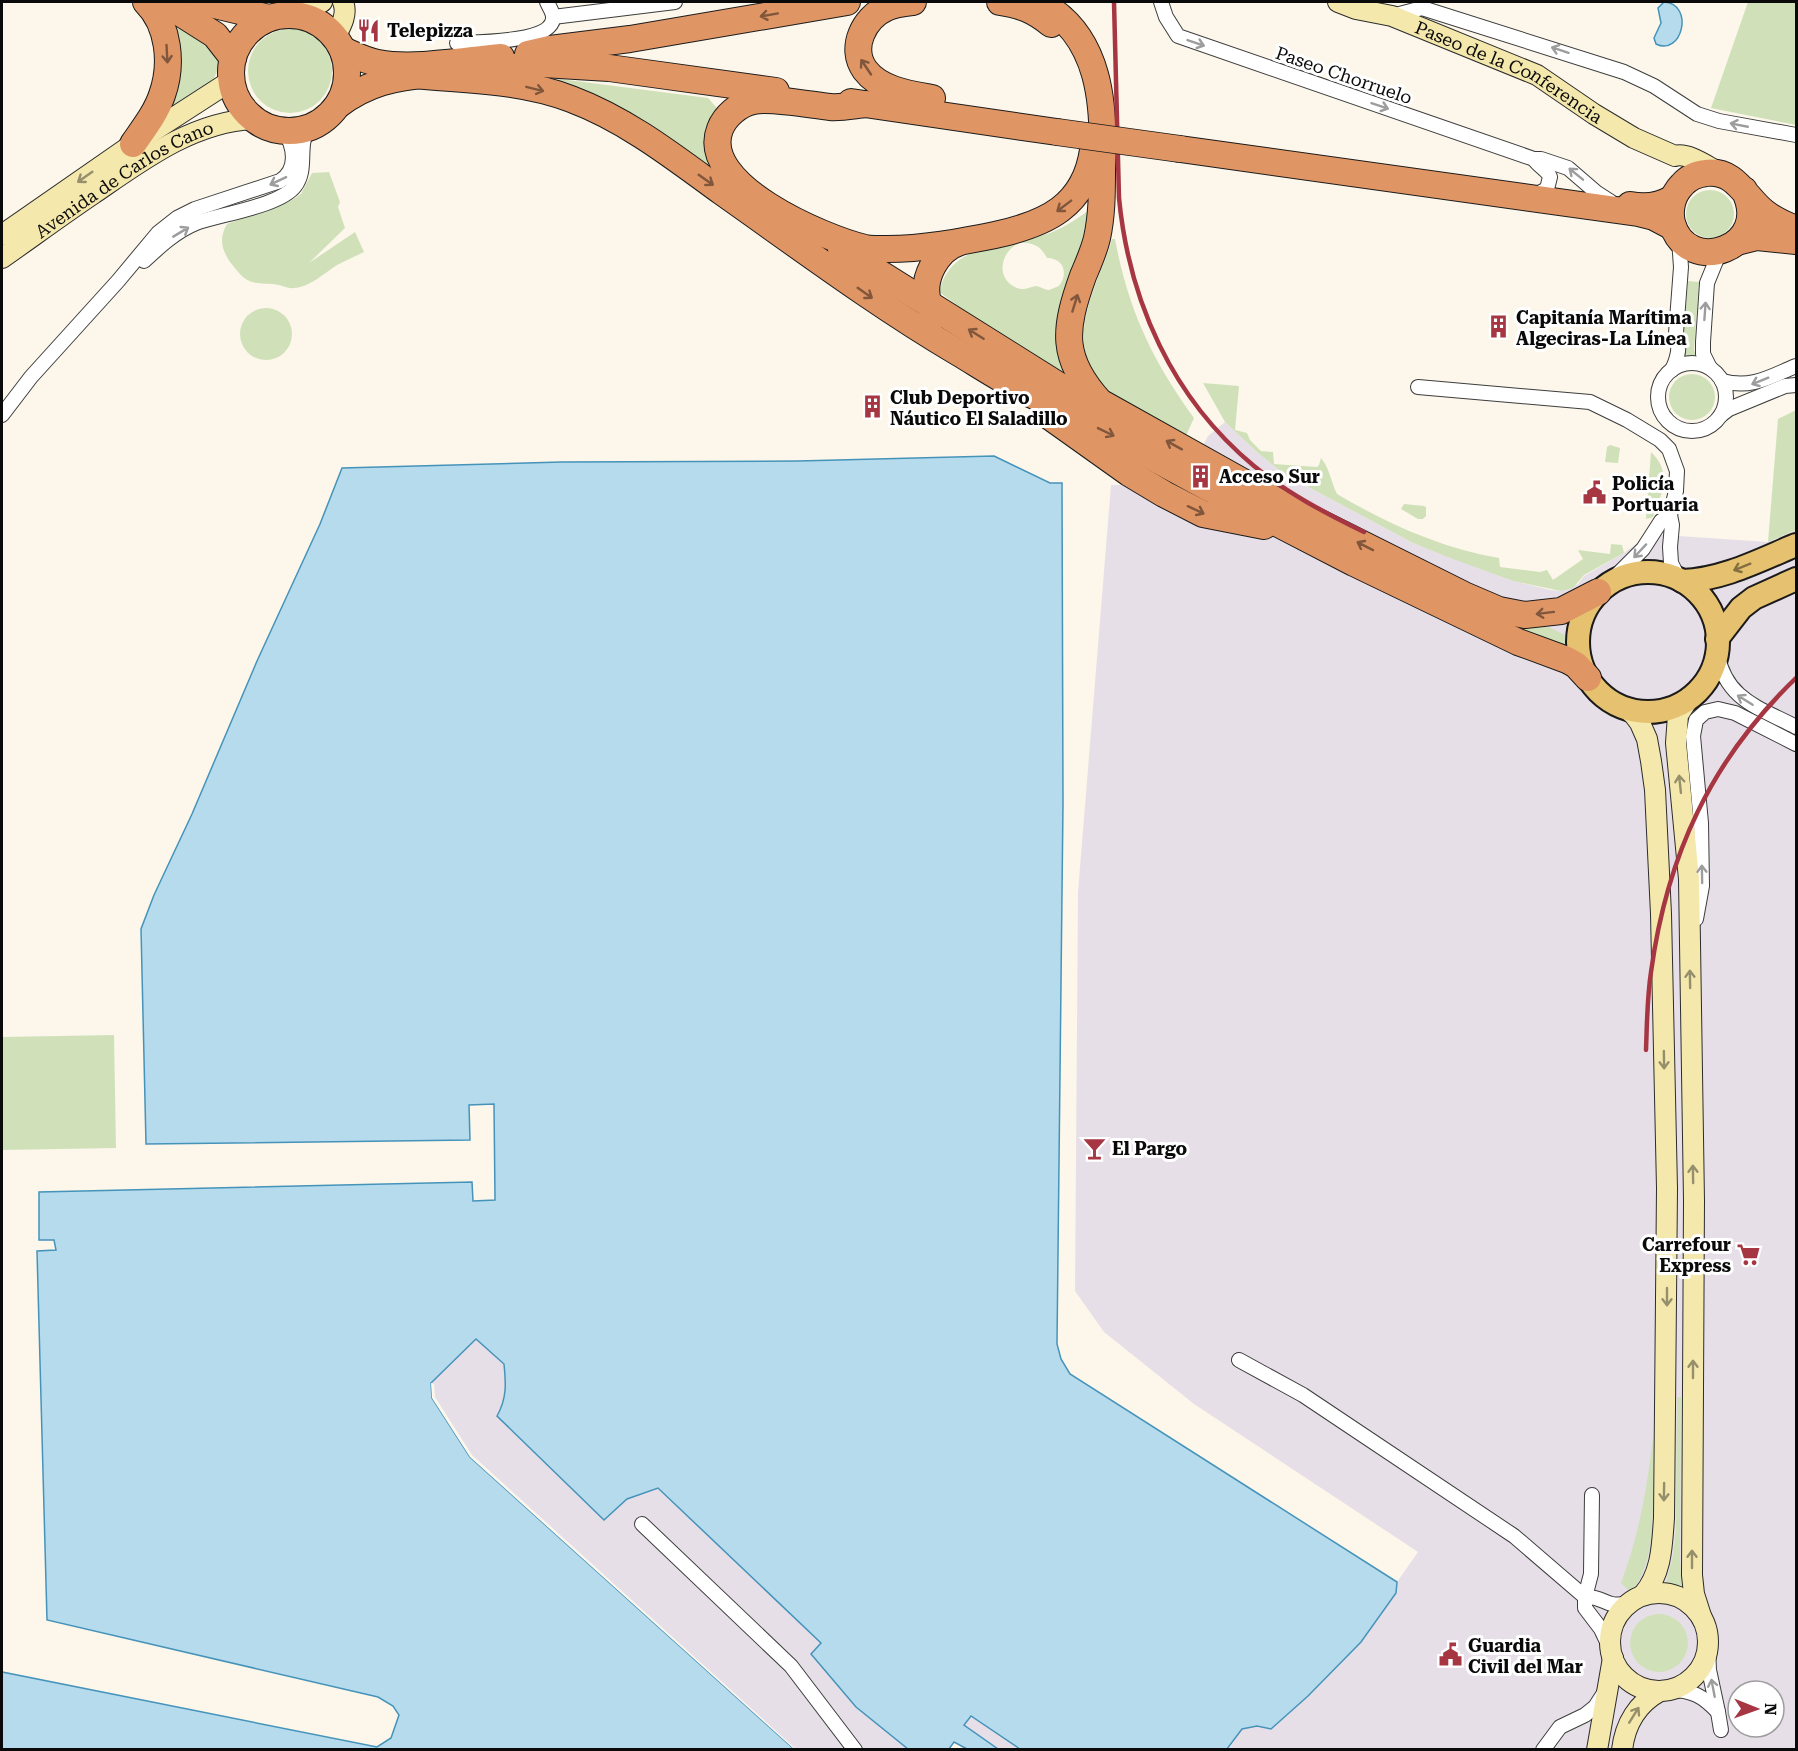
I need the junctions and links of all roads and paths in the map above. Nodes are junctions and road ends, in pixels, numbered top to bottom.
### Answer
1 (146, 2) edge
2 (163, 2) edge
3 (202, 2) edge
4 (322, 2) edge
5 (343, 2) edge
6 (547, 2) edge
7 (675, 2) edge
8 (847, 2) edge
9 (913, 2) edge
10 (1000, 2) edge
11 (1038, 2) edge
12 (1161, 2) edge
13 (1338, 2) edge
14 (229, 6) edge
15 (297, 15) junction
16 (1392, 16) junction
17 (553, 17) junction
18 (269, 18) junction
19 (457, 43) dead end
20 (339, 44) junction
21 (518, 56) junction
22 (232, 69) junction
23 (414, 75) junction
24 (866, 104) junction
25 (338, 105) junction
26 (253, 119) junction
27 (1058, 128) junction
28 (296, 130) junction
29 (1797, 135) edge
30 (133, 144) junction
31 (1180, 145) junction
32 (1675, 156) junction
33 (1534, 159) junction
34 (1720, 173) junction
35 (1744, 189) junction
36 (1677, 191) junction
37 (1541, 192) junction
38 (1611, 202) junction
39 (803, 225) junction
40 (1797, 229) edge
41 (1675, 231) junction
42 (2, 235) edge
43 (966, 240) junction
44 (1797, 241) edge
45 (1729, 247) junction
46 (2, 258) edge
47 (118, 281) junction
48 (928, 303) junction
49 (973, 362) junction
50 (1797, 366) edge
51 (1710, 368) junction
52 (1672, 370) junction
53 (1722, 381) junction
54 (1797, 385) edge
55 (1418, 387) dead end
56 (1100, 402) junction
57 (1055, 404) junction
58 (2, 415) edge
59 (1721, 415) junction
60 (1172, 468) junction
61 (1129, 473) junction
62 (1670, 515) junction
63 (1297, 533) junction
64 (1797, 545) edge
65 (1797, 579) edge
66 (1680, 580) junction
67 (1603, 589) junction
68 (1717, 646) junction
69 (1588, 678) junction
70 (1689, 699) junction
71 (1626, 708) junction
72 (1797, 727) edge
73 (1797, 744) edge
74 (1689, 952) junction
75 (1239, 1360) dead end
76 (1592, 1495) dead end
77 (642, 1524) dead end
78 (1585, 1597) junction
79 (1636, 1599) junction
80 (1701, 1616) junction
81 (1708, 1646) junction
82 (1611, 1653) junction
83 (1607, 1689) junction
84 (1665, 1690) junction
85 (1718, 1712) junction
86 (1721, 1730) dead end
87 (855, 1749) edge
88 (1543, 1749) edge
89 (1597, 1749) edge
90 (1622, 1749) edge

1 -> 30 highway
2 - 22 highway
3 - 14 highway
4 - 15 main road
5 - 20 main road
6 - 17 street
7 - 17 street
8 -> 21 highway
27 -> 9 highway
10 -> 43 highway
56 -> 11 highway
12 -> 33 street, Paseo Chorruelo
13 - 16 main road, Paseo de la Conferencia
14 - 18 highway
15 - 18 highway
15 - 20 highway
29 -> 16 street
16 - 32 main road, Paseo de la Conferencia
17 - 19 street
18 - 22 highway
20 - 21 highway
20 - 25 highway
21 - 27 highway
22 - 26 highway
22 - 30 main road, Avenida de Carlos Cano
23 - 24 highway
23 - 25 highway
23 -> 49 highway
24 - 27 highway
24 - 39 highway
25 - 28 highway
26 - 28 highway
26 - 46 main road, Avenida de Carlos Cano
27 - 31 highway, bridge
28 -> 47 street
47 -> 28 street
30 -> 42 main road, Avenida de Carlos Cano
31 - 37 highway
31 - 41 highway
32 - 34 main road, Paseo de la Conferencia
32 - 36 main road
33 - 37 street
38 -> 33 street, Paseo Chorruelo
34 - 35 highway
34 - 36 highway
35 - 40 highway
35 - 45 highway
36 - 38 highway
36 - 41 highway
37 - 38 highway
39 - 43 highway
39 - 48 highway
41 - 45 highway
41 - 52 street
43 - 48 highway
44 - 45 highway
51 -> 45 street
47 - 58 street
56 -> 48 highway
48 - 57 highway
49 - 57 highway
49 - 61 highway
50 -> 53 street
51 - 52 street
51 - 53 street
52 - 59 street
53 - 59 street
54 - 59 street
55 - 62 street
67 -> 56 highway
57 -> 60 highway
60 - 61 highway
60 - 63 highway
61 -> 63 highway
62 - 66 street
62 -> 67 street
63 - 69 highway
64 -> 66 main road
65 - 68 main road
66 - 67 main road
66 - 68 main road
67 - 69 main road
68 - 70 main road
72 -> 68 street
69 - 71 main road
70 - 71 main road
74 -> 70 main road
71 -> 79 main road
74 -> 73 street
80 -> 74 main road
75 - 78 street
76 - 78 street
77 - 87 street
78 - 79 street
78 - 82 street
79 - 80 main road
79 - 82 main road
80 - 81 main road
81 - 84 main road
85 -> 81 street
82 - 83 main road
82 - 84 main road
83 - 88 street
83 - 89 main road
84 - 85 street
90 -> 84 main road
85 - 86 street

